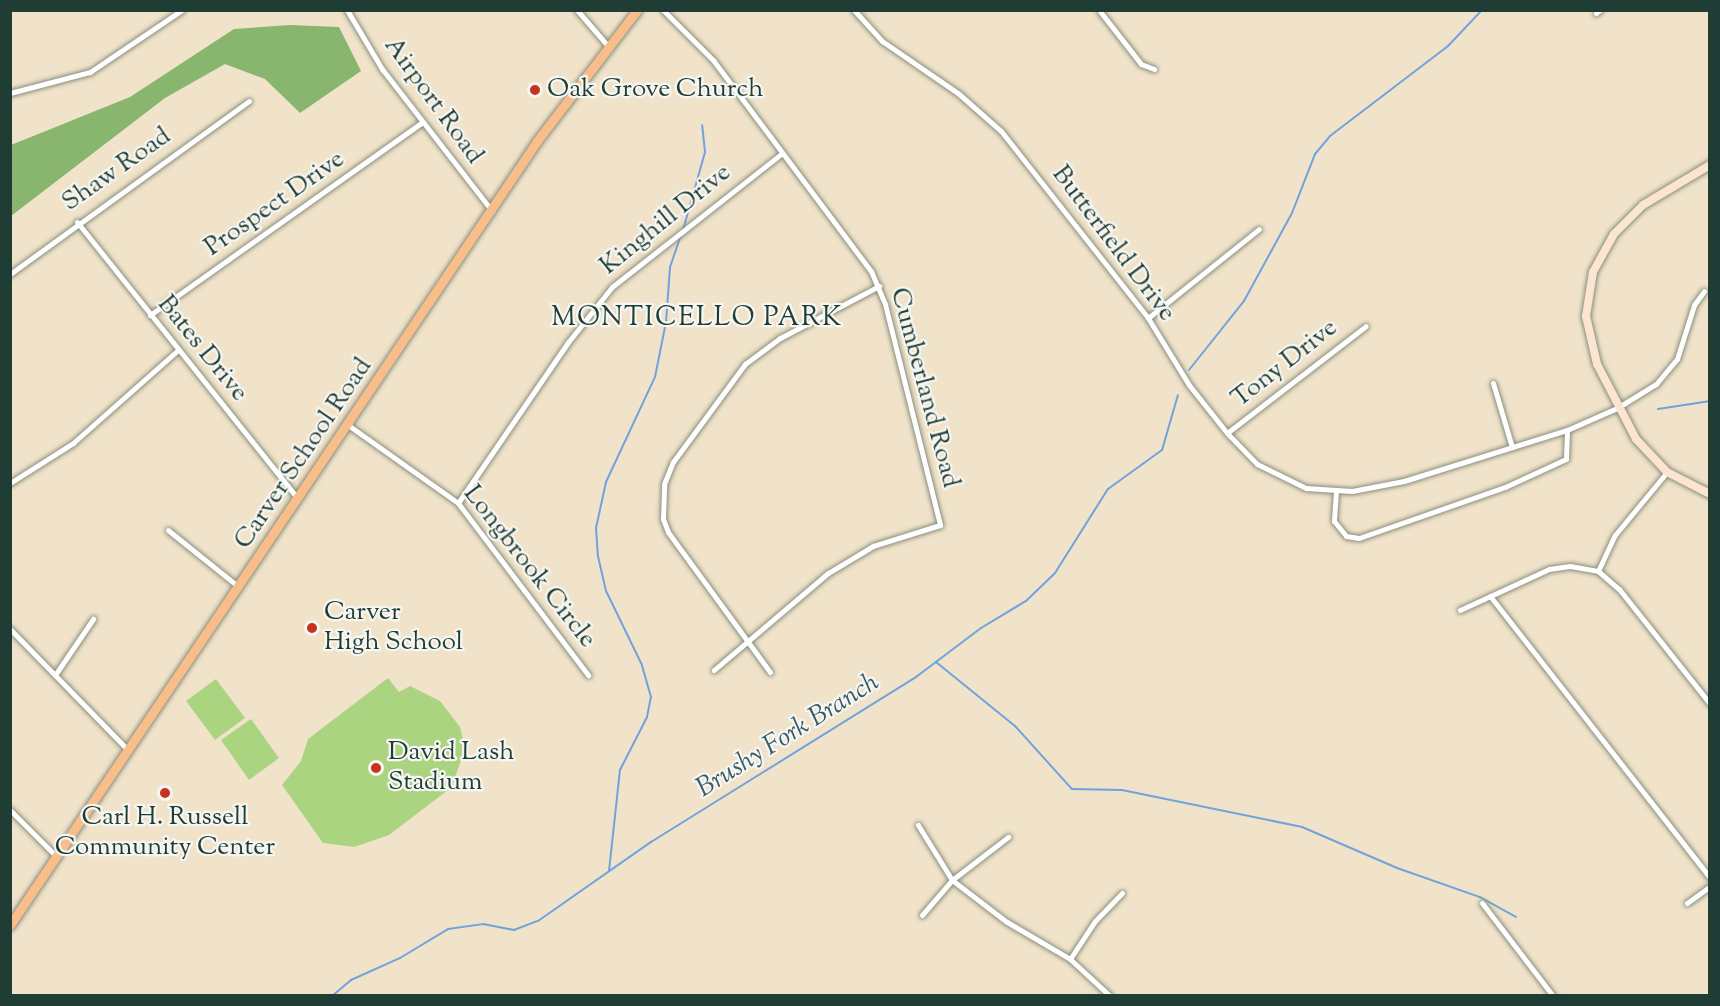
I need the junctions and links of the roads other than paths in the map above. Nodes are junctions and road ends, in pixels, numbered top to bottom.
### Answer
1 (182, 10) edge
2 (347, 10) edge
3 (577, 10) edge
4 (637, 10) edge
5 (663, 10) edge
6 (854, 10) edge
7 (1099, 10) edge
8 (608, 46) junction
9 (1154, 69) dead end
10 (10, 93) edge
11 (249, 101) dead end
12 (421, 123) junction
13 (783, 153) junction
14 (1710, 165) edge
15 (492, 211) junction
16 (77, 222) junction
17 (1259, 229) dead end
18 (10, 274) edge
19 (879, 286) junction
20 (1704, 291) dead end
21 (150, 315) junction
22 (1148, 318) junction
23 (1366, 326) dead end
24 (178, 350) junction
25 (1493, 383) dead end
26 (1617, 408) junction
27 (348, 425) junction
28 (1567, 430) junction
29 (1227, 434) junction
30 (1512, 447) junction
31 (1667, 472) junction
32 (10, 483) edge
33 (1336, 491) junction
34 (1710, 494) edge
35 (298, 500) junction
36 (459, 503) junction
37 (168, 530) dead end
38 (1598, 571) junction
39 (239, 587) junction
40 (1490, 596) junction
41 (1460, 610) dead end
42 (93, 620) dead end
43 (10, 630) edge
44 (748, 644) junction
45 (714, 670) dead end
46 (770, 672) dead end
47 (55, 675) junction
48 (588, 675) dead end
49 (1710, 704) edge
50 (129, 751) junction
51 (10, 810) edge
52 (918, 825) dead end
53 (1008, 837) dead end
54 (57, 857) junction
55 (1710, 878) edge
56 (952, 880) junction
57 (1710, 886) edge
58 (1122, 893) dead end
59 (1482, 903) dead end
60 (1687, 903) dead end
61 (922, 915) dead end
62 (10, 925) edge
63 (1070, 959) junction
64 (1110, 996) edge
65 (1553, 996) edge

1 - 10 street
2 - 12 street, Airport Road
3 - 8 street
4 - 8 main road, Carver School Road
5 - 13 street, Cumberland Road
6 - 22 street, Butterfield Drive
7 - 9 street
8 - 15 main road, Carver School Road
11 - 16 street, Shaw Road
12 - 15 street, Airport Road
12 - 21 street, Prospect Drive
13 - 19 street, Cumberland Road
13 - 36 street, Kinghill Drive
14 - 26 street
15 - 27 main road, Carver School Road
16 - 18 street, Shaw Road
16 - 21 street, Bates Drive
17 - 22 street
19 - 44 street, Cumberland Road
19 - 44 street
20 - 26 street, Butterfield Drive
21 - 24 street, Bates Drive
22 - 29 street, Butterfield Drive
23 - 29 street, Tony Drive
24 - 32 street
24 - 35 street, Bates Drive
25 - 30 street
26 - 28 street, Butterfield Drive
26 - 31 street
27 - 35 main road, Carver School Road
27 - 36 street, Longbrook Circle
28 - 30 street, Butterfield Drive
28 - 33 street
29 - 33 street, Butterfield Drive
30 - 33 street, Butterfield Drive
31 - 34 street
31 - 38 street
35 - 39 main road, Carver School Road
36 - 48 street, Longbrook Circle
37 - 39 street
38 - 40 street
38 - 49 street
39 - 50 main road, Carver School Road
40 - 41 street
40 - 55 street
42 - 47 street
43 - 47 street
44 - 45 street
44 - 46 street
47 - 50 street
50 - 54 main road, Carver School Road
51 - 54 street
52 - 56 street
53 - 56 street
54 - 62 main road, Carver School Road
56 - 61 street
56 - 63 street
57 - 60 street
58 - 63 street
59 - 65 street
63 - 64 street

